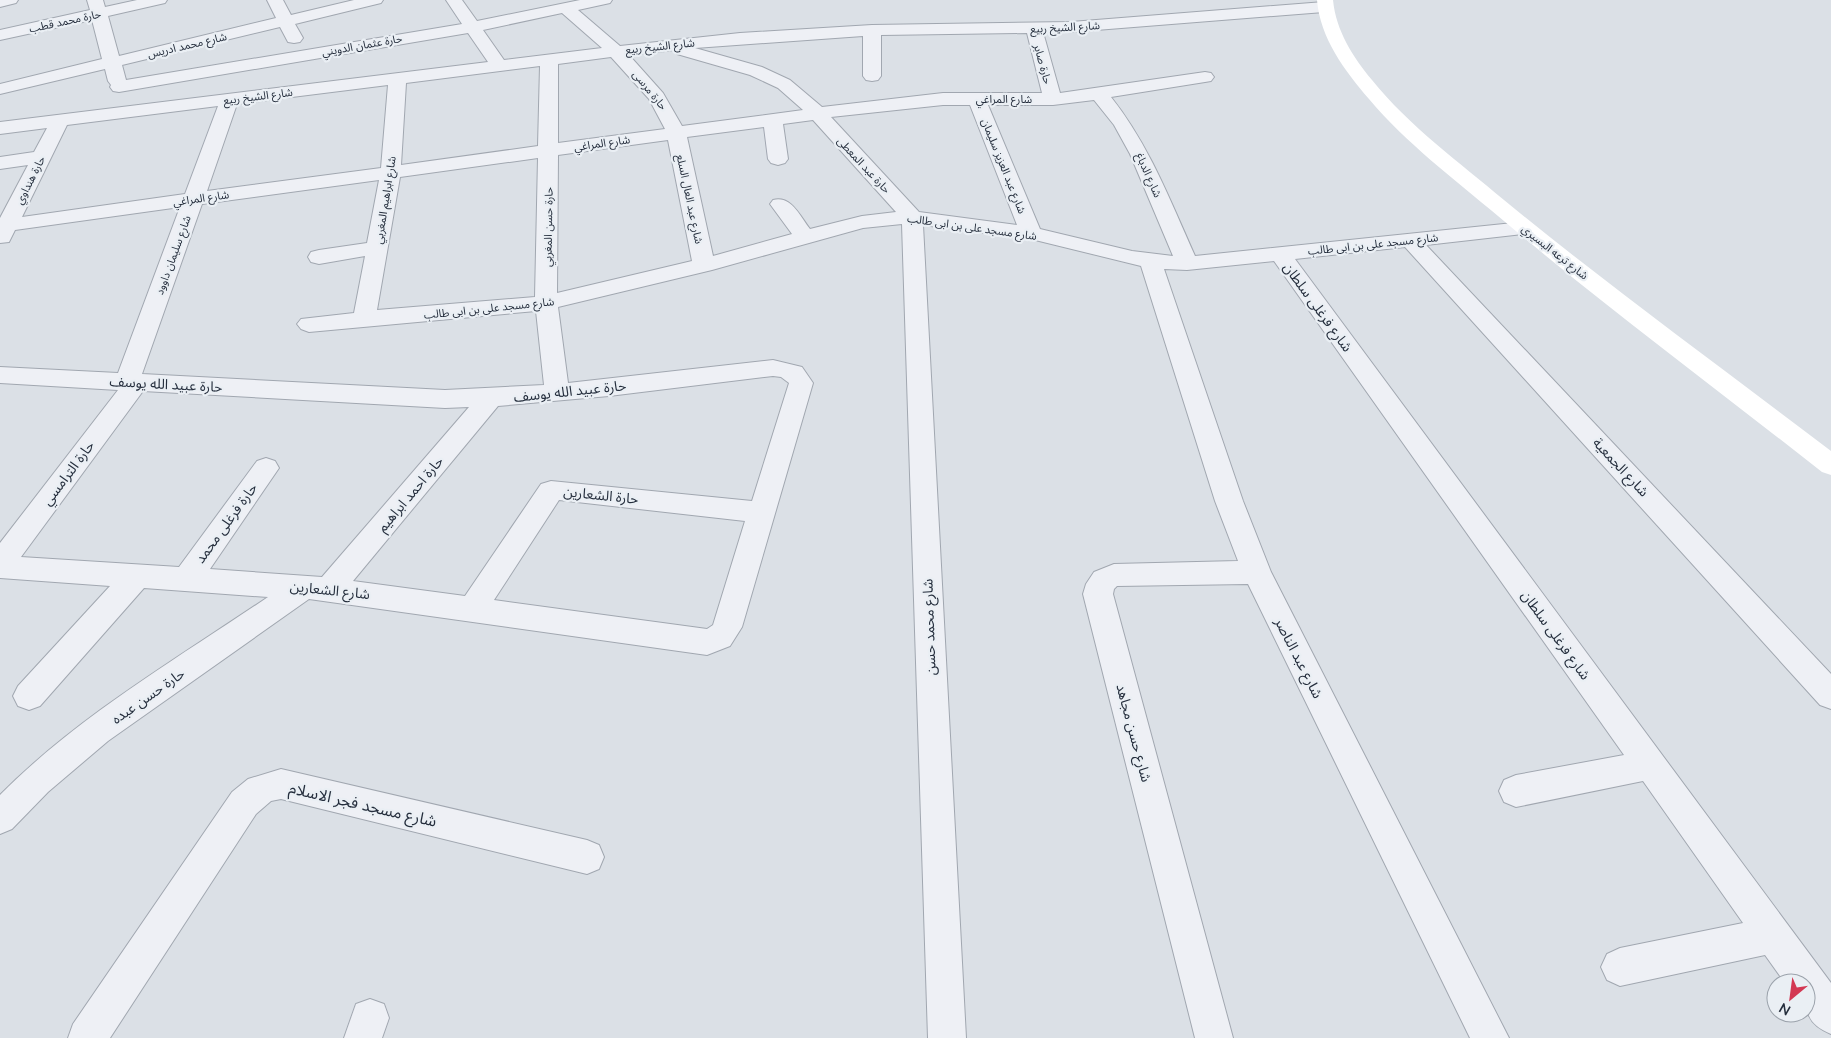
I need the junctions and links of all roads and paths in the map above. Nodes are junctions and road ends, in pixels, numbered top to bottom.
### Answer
1 (10, 0) edge
2 (160, 0) edge
3 (276, 0) edge
4 (375, 0) edge
5 (454, 0) edge
6 (604, 0) edge
7 (0, 2) edge
8 (1324, 3) edge
9 (97, 7) edge
10 (566, 9) junction
11 (286, 21) junction
12 (472, 26) junction
13 (1034, 29) junction
14 (872, 30) junction
15 (0, 35) edge
16 (666, 46) junction
17 (617, 51) junction
18 (304, 55) junction
19 (550, 60) junction
20 (112, 63) junction
21 (498, 65) junction
22 (872, 76) dead end
23 (1205, 77) dead end
24 (397, 78) junction
25 (119, 87) junction
26 (320, 88) junction
27 (0, 89) edge
28 (1099, 94) junction
29 (230, 99) junction
30 (976, 99) junction
31 (1053, 99) junction
32 (126, 112) junction
33 (816, 113) junction
34 (773, 119) junction
35 (60, 121) junction
36 (0, 128) edge
37 (676, 133) junction
38 (550, 150) junction
39 (42, 157) junction
40 (778, 159) dead end
41 (0, 163) edge
42 (391, 172) junction
43 (194, 200) junction
44 (780, 204) dead end
45 (912, 217) junction
46 (1523, 228) junction
47 (3, 230) edge
48 (1031, 233) junction
49 (805, 237) junction
50 (1410, 240) junction
51 (377, 248) junction
52 (1280, 254) junction
53 (319, 257) dead end
54 (1150, 261) junction
55 (1187, 263) junction
56 (704, 265) junction
57 (546, 303) junction
58 (364, 320) junction
59 (308, 324) dead end
60 (5, 380) edge
61 (132, 382) junction
62 (557, 393) junction
63 (490, 399) junction
64 (1831, 465) edge
65 (266, 468) dead end
66 (762, 512) junction
67 (0, 565) edge
68 (1257, 572) junction
69 (137, 576) junction
70 (187, 578) junction
71 (317, 588) junction
72 (472, 609) junction
73 (657, 636) joint
74 (1831, 695) edge
75 (30, 696) dead end
76 (1650, 765) junction
77 (1516, 791) dead end
78 (0, 818) edge
79 (587, 857) dead end
80 (1774, 935) junction
81 (1620, 967) dead end
82 (1831, 1015) edge
83 (87, 1038) edge
84 (946, 1038) edge
85 (1214, 1038) edge
86 (1490, 1038) edge

1 - 7 street
2 - 9 street, حارة محمد قطب
3 - 11 street
4 - 11 street, شارع محمد ادريس
5 - 12 street
6 - 10 street, حارة عثمان الدويني
8 - 13 street, شارع الشيخ ربيع
8 - 46 street, شارع ترعه البسيري
9 - 15 street, حارة محمد قطب
9 - 20 street
10 - 12 street, حارة عثمان الدويني
10 - 17 street, حارة مرسى
11 - 18 street
11 - 20 street, شارع محمد ادريس
12 - 18 street, حارة عثمان الدويني
12 - 21 street
13 - 14 street, شارع الشيخ ربيع
13 - 31 street, حارة صابر
14 - 16 street, شارع الشيخ ربيع
14 - 22 street
16 - 17 street, شارع الشيخ ربيع
16 - 33 street, حارة عبد المعطى
17 - 19 street, شارع الشيخ ربيع
17 - 37 street, حارة مرسى
18 - 25 street, حارة عثمان الدويني
18 - 26 street
19 - 21 street, شارع الشيخ ربيع
19 - 38 street, حارة حسن المغربي
20 - 25 street
20 - 27 street, شارع محمد ادريس
21 - 24 street, شارع الشيخ ربيع
23 - 28 street, شارع المراغي
24 - 26 street, شارع الشيخ ربيع
24 - 42 street, شارع ابراهيم المغربي
25 - 32 street
26 - 29 street, شارع الشيخ ربيع
28 - 31 street, شارع المراغي
28 - 55 street, شارع الدباغ
29 - 32 street, شارع الشيخ ربيع
29 - 43 street, شارع سليمان داوود
30 - 31 street, شارع المراغي
30 - 33 street, شارع المراغي
30 - 48 street, شارع عبد العزيز سليمان
32 - 35 street, شارع الشيخ ربيع
33 - 34 street, شارع المراغي
33 - 45 street, حارة عبد المعطى
34 - 37 street, شارع المراغي
34 - 40 street
35 - 36 street, شارع الشيخ ربيع
35 - 39 street, حارة هنداوي
37 - 38 street, شارع المراغي
37 - 56 street, شارع عبد العال السلع
38 - 42 street, شارع المراغي
38 - 57 street, حارة حسن المغربي
39 - 41 street
39 - 47 street, حارة هنداوي
42 - 43 street, شارع المراغي
42 - 51 street, شارع ابراهيم المغربي
43 - 47 street, شارع المراغي
43 - 61 street, شارع سليمان داوود
44 - 49 street
45 - 48 street, شارع مسجد على بن ابى طالب
45 - 49 street, شارع مسجد على بن ابى طالب
45 - 84 street, شارع محمد حسن
46 - 50 street, شارع مسجد على بن ابى طالب
46 - 64 street, شارع ترعه البسيري
48 - 54 street, شارع مسجد على بن ابى طالب
49 - 56 street, شارع مسجد على بن ابى طالب
50 - 52 street, شارع مسجد على بن ابى طالب
50 - 74 street, شارع الجمعية
51 - 53 street
51 - 58 street, شارع ابراهيم المغربي
52 - 55 street, شارع مسجد على بن ابى طالب
52 - 76 street, شارع فرغلى سلطان
54 - 55 street, شارع مسجد على بن ابى طالب
54 - 68 street, شارع عبد الناصر
56 - 57 street, شارع مسجد على بن ابى طالب
57 - 58 street, شارع مسجد على بن ابى طالب
57 - 62 street, حارة حسن المغربي
58 - 59 street, شارع مسجد على بن ابى طالب
60 - 61 street, حارة عبيد الله يوسف
61 - 63 street, حارة عبيد الله يوسف
61 - 67 street, حارة الترامسي
62 - 63 street, حارة عبيد الله يوسف
62 - 66 street, حارة عبيد الله يوسف
63 - 71 street, حارة احمد ابراهيم
65 - 70 street, حارة فرغلى محمد
66 - 72 street, حارة الشعارين
66 - 73 street, حارة عبيد الله يوسف
67 - 69 street, شارع الشعارين
68 - 85 street, شارع حسن مجاهد
68 - 86 street, شارع عبد الناصر
69 - 70 street, شارع الشعارين
69 - 75 street
70 - 71 street, شارع الشعارين
71 - 72 street, شارع الشعارين
71 - 78 street, حارة حسن عبده
72 - 73 street, شارع الشعارين
76 - 77 street
76 - 80 street, شارع فرغلى سلطان
79 - 83 street, شارع مسجد فجر الاسلام
80 - 81 street
80 - 82 street, شارع فرغلى سلطان

